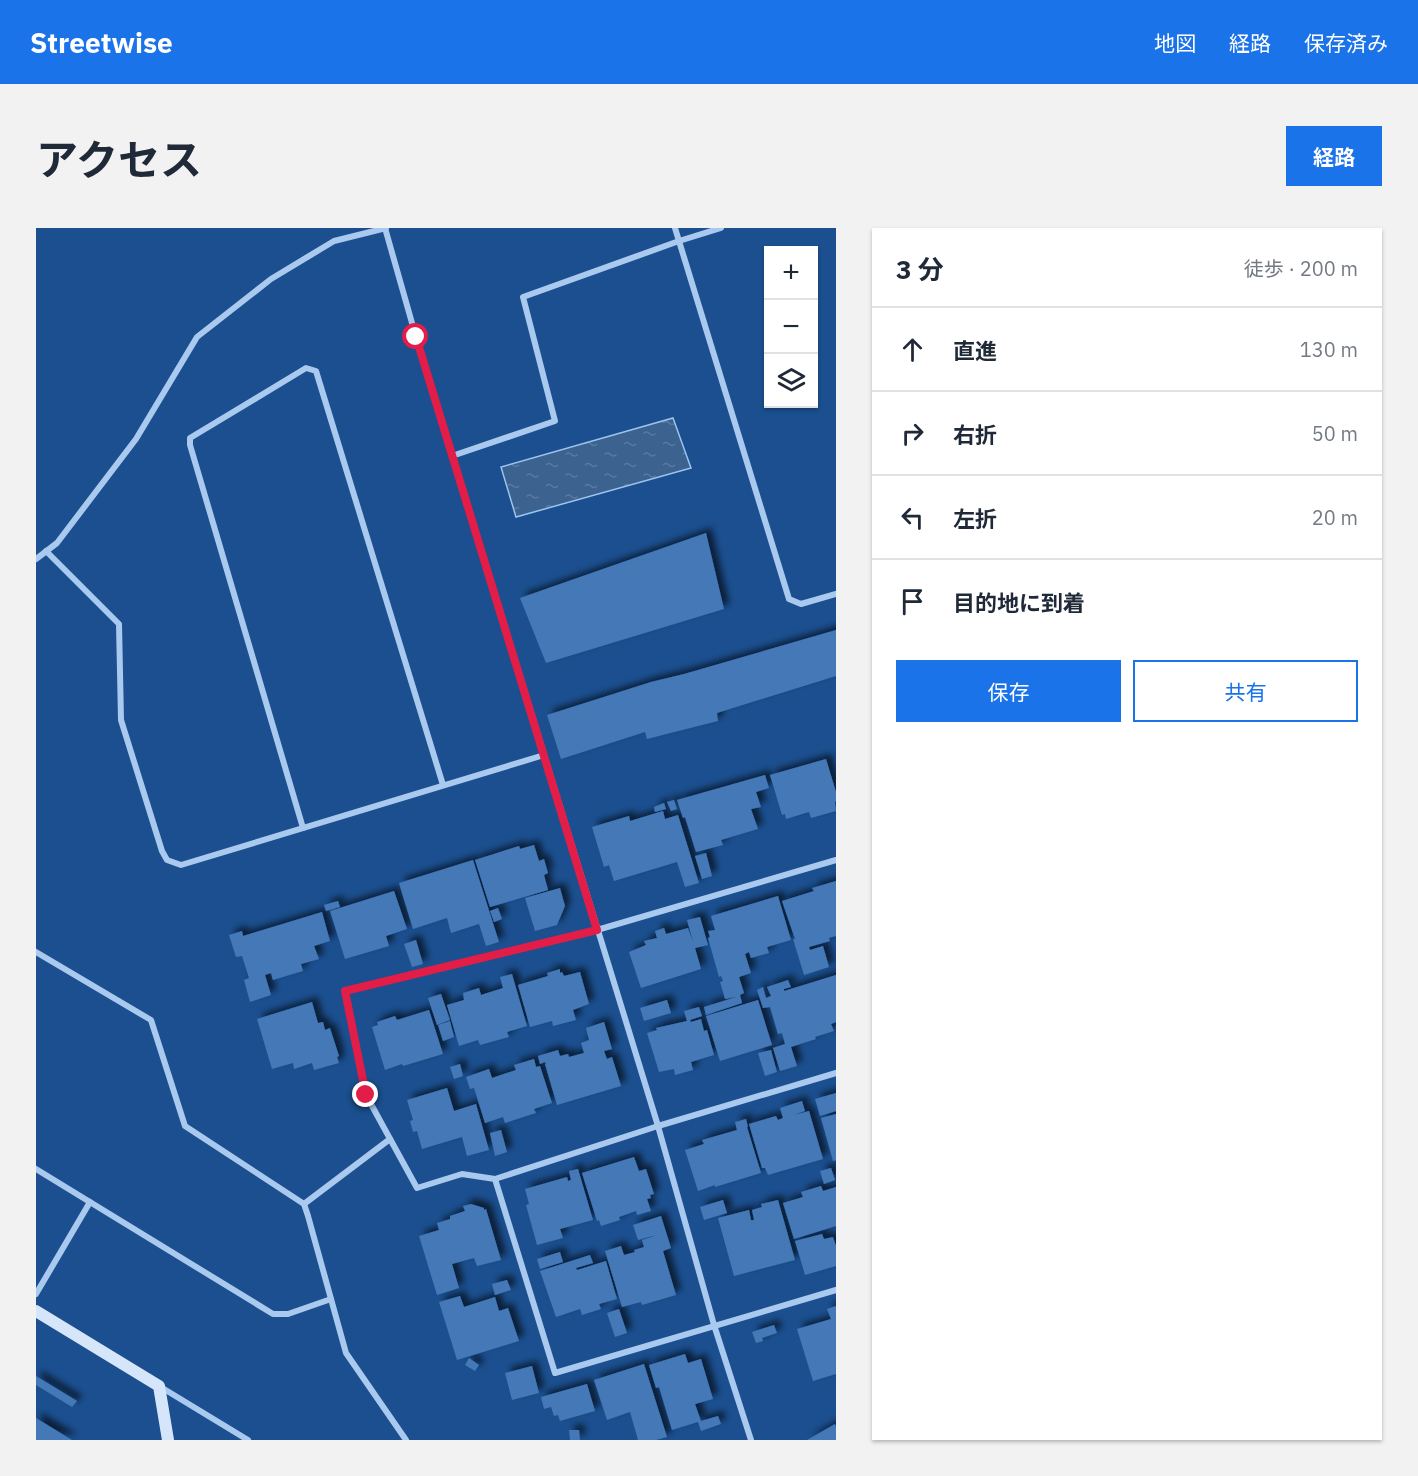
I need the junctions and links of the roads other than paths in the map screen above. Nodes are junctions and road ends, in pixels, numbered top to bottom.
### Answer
1 (385, 228) edge
2 (675, 228) edge
3 (721, 228) edge
4 (679, 241) junction
5 (452, 456) junction
6 (46, 551) junction
7 (36, 559) edge
8 (836, 594) edge
9 (544, 755) junction
10 (444, 785) junction
11 (303, 828) junction
12 (836, 860) edge
13 (597, 930) junction
14 (36, 952) edge
15 (836, 1073) edge
16 (658, 1126) junction
17 (390, 1139) junction
18 (36, 1169) edge
19 (495, 1179) junction
20 (90, 1202) junction
21 (304, 1204) junction
22 (836, 1290) edge
23 (36, 1294) edge
24 (331, 1299) junction
25 (36, 1311) edge
26 (714, 1325) junction
27 (159, 1386) junction
28 (168, 1440) edge
29 (248, 1440) edge
30 (406, 1440) edge
31 (751, 1440) edge

1 - 5 street
1 - 6 street
2 - 4 street
3 - 4 street
4 - 5 street
4 - 8 street
5 - 9 street
6 - 7 street
6 - 11 street
9 - 10 street
9 - 13 street
10 - 11 street
10 - 11 street
12 - 13 street
13 - 16 street
13 - 17 street
14 - 21 street
15 - 16 street
16 - 19 street
16 - 26 street
17 - 19 street
17 - 21 street
18 - 20 street
19 - 26 street
20 - 23 street
20 - 24 street
21 - 24 street
22 - 26 street
24 - 30 street
25 - 27 street
26 - 31 street
27 - 28 street
27 - 29 street

